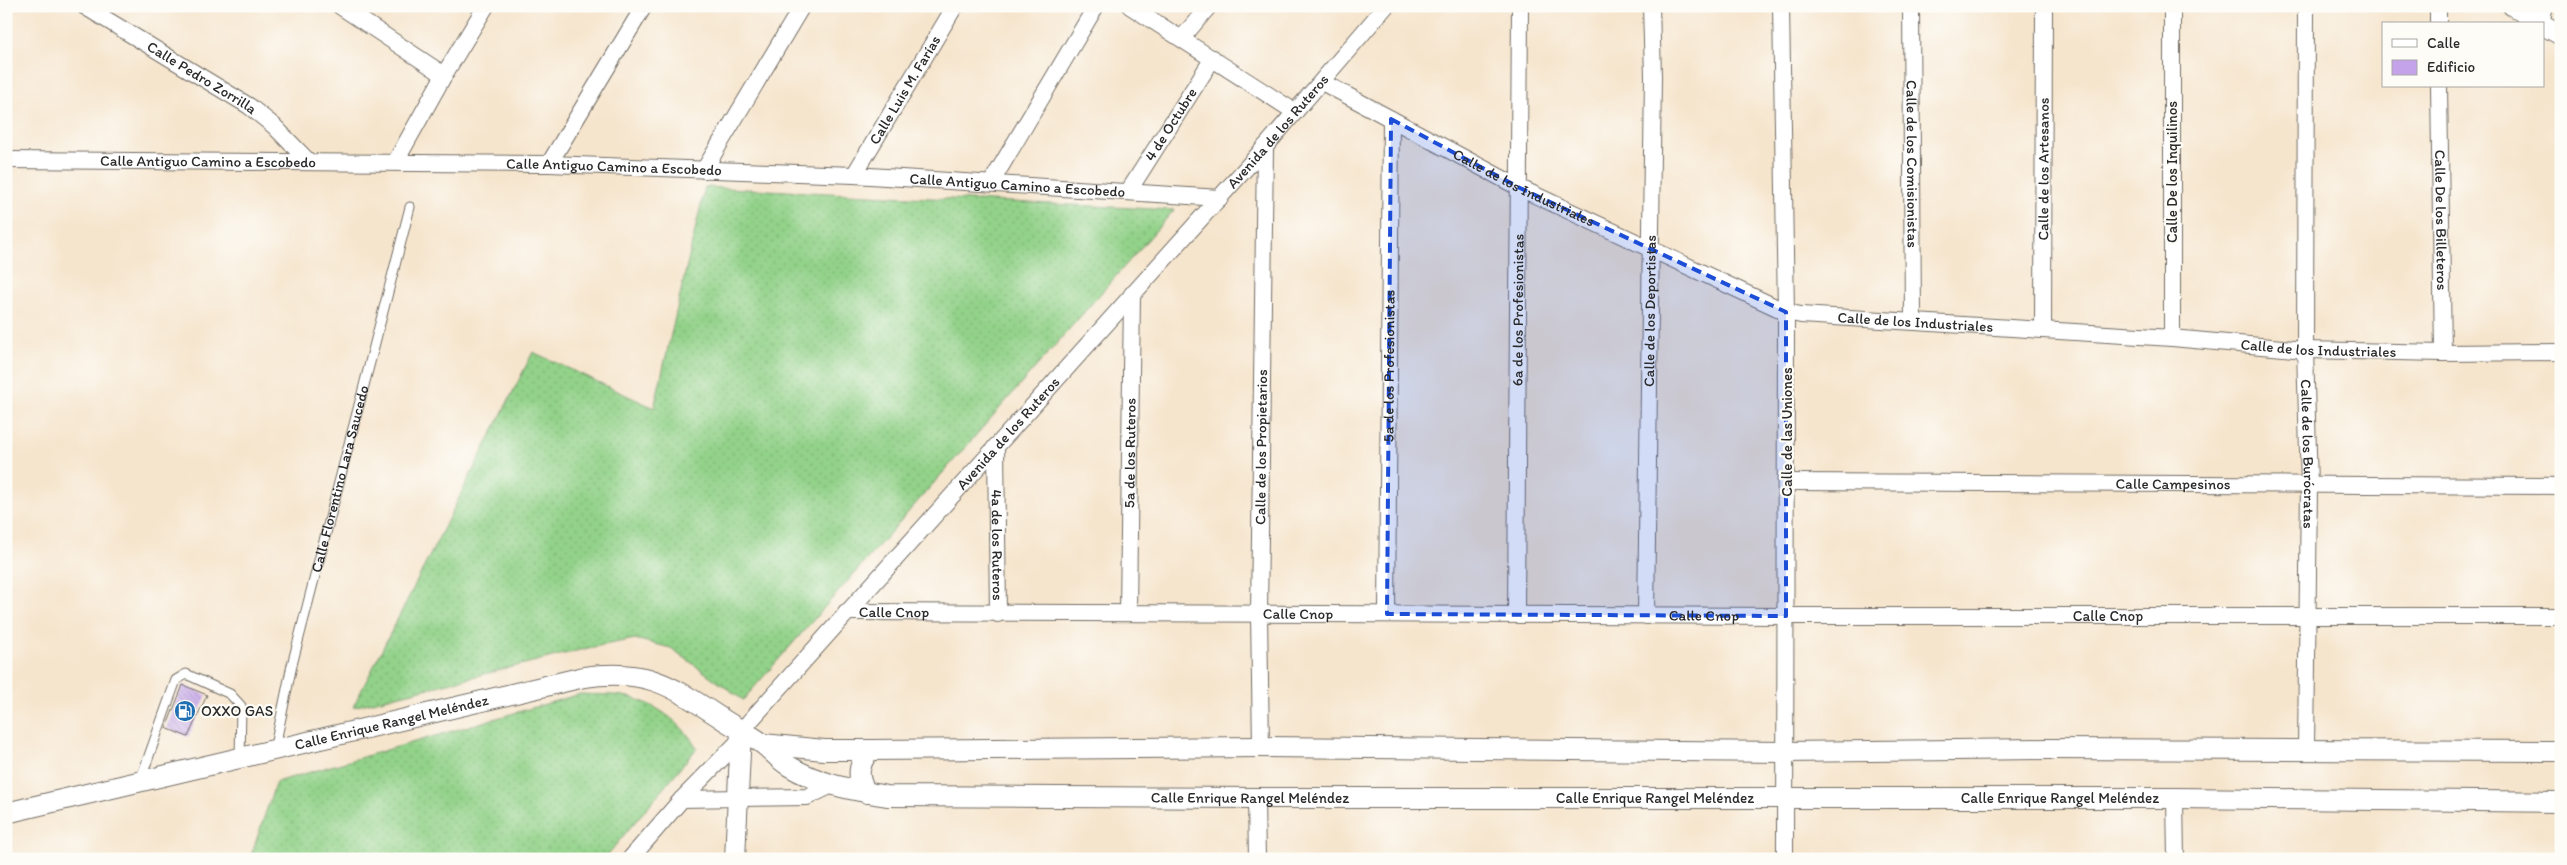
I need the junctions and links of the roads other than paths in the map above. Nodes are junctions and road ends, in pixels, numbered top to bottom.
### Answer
1 (84, 6) edge
2 (341, 6) edge
3 (486, 6) edge
4 (644, 6) edge
5 (802, 6) edge
6 (955, 6) edge
7 (1096, 6) edge
8 (1130, 6) edge
9 (1209, 6) edge
10 (1386, 6) edge
11 (1520, 6) edge
12 (1651, 6) edge
13 (1781, 6) edge
14 (1911, 6) edge
15 (2044, 6) edge
16 (2172, 6) edge
17 (2306, 6) edge
18 (2438, 6) edge
19 (2513, 6) edge
20 (2545, 6) edge
21 (2438, 22) edge
22 (2539, 22) edge
23 (2542, 22) edge
24 (2544, 25) edge
25 (2561, 36) edge
26 (1182, 38) junction
27 (1213, 58) junction
28 (444, 75) junction
29 (1322, 82) junction
30 (2439, 88) edge
31 (1295, 112) junction
32 (1391, 119) junction
33 (1265, 147) junction
34 (6, 160) edge
35 (396, 161) junction
36 (309, 162) junction
37 (549, 164) junction
38 (704, 170) junction
39 (854, 175) junction
40 (992, 183) junction
41 (1520, 188) junction
42 (1128, 192) junction
43 (1220, 198) junction
44 (410, 207) dead end
45 (1651, 249) junction
46 (1132, 294) junction
47 (1786, 312) junction
48 (1913, 321) junction
49 (2043, 330) junction
50 (2172, 338) junction
51 (2305, 350) junction
52 (2561, 352) edge
53 (2443, 354) junction
54 (996, 446) junction
55 (1787, 482) junction
56 (2309, 486) junction
57 (2561, 486) edge
58 (846, 612) junction
59 (1128, 613) junction
60 (998, 614) junction
61 (1259, 614) junction
62 (1387, 614) junction
63 (1516, 614) junction
64 (1646, 616) junction
65 (1786, 616) junction
66 (2308, 616) junction
67 (2561, 616) edge
68 (740, 736) junction
69 (763, 744) junction
70 (1261, 747) junction
71 (870, 750) junction
72 (2306, 750) junction
73 (274, 751) junction
74 (2561, 751) edge
75 (1785, 752) junction
76 (240, 759) junction
77 (140, 782) junction
78 (832, 785) junction
79 (867, 793) junction
80 (1256, 798) junction
81 (2175, 798) junction
82 (682, 799) junction
83 (737, 799) junction
84 (1785, 799) junction
85 (2561, 802) edge
86 (6, 813) edge
87 (630, 859) edge
88 (735, 859) edge
89 (1257, 859) edge
90 (1785, 859) edge
91 (2176, 859) edge

1 - 36 street, Calle Pedro Zorrilla
2 - 28 street
3 - 28 street
4 - 37 street
5 - 38 street
6 - 39 street, Calle Luis M. Farías
7 - 40 street
8 - 26 street
9 - 26 street
10 - 29 street, Avenida de los Ruteros
11 - 41 street, 6a de los Profesionistas
12 - 45 street, Calle de los Deportistas
13 - 47 street, Calle de las Uniones
14 - 48 street, Calle de los Comisionistas
15 - 49 street, Calle de los Artesanos
16 - 50 street, Calle De los Inquilinos
17 - 51 street, Calle de los Burócratas
18 - 21 street
19 - 22 street
20 - 23 street
24 - 25 street
26 - 27 street
27 - 31 street
27 - 42 street, 4 de Octubre
28 - 35 street
29 - 31 street, Avenida de los Ruteros
29 - 32 street, Calle de los Industriales
30 - 53 street, Calle De los Billeteros
31 - 33 street, Avenida de los Ruteros
32 - 41 street, Calle de los Industriales
32 - 62 street, 5a de los Profesionistas
33 - 43 street, Avenida de los Ruteros
33 - 61 street, Calle de los Propietarios
34 - 36 street, Calle Antiguo Camino a Escobedo
35 - 36 street, Calle Antiguo Camino a Escobedo
35 - 37 street, Calle Antiguo Camino a Escobedo
37 - 38 street, Calle Antiguo Camino a Escobedo
38 - 39 street, Calle Antiguo Camino a Escobedo
39 - 40 street, Calle Antiguo Camino a Escobedo
40 - 42 street, Calle Antiguo Camino a Escobedo
41 - 45 street, Calle de los Industriales
41 - 63 street, 6a de los Profesionistas
42 - 43 street, Calle Antiguo Camino a Escobedo
43 - 46 street, Avenida de los Ruteros
44 - 73 lane, Calle Florentino Lara Saucedo
45 - 47 street, Calle de los Industriales
45 - 64 street, Calle de los Deportistas
46 - 54 street, Avenida de los Ruteros
46 - 59 street, 5a de los Ruteros
47 - 48 street, Calle de los Industriales
47 - 55 street, Calle de las Uniones
48 - 49 street, Calle de los Industriales
49 - 50 street, Calle de los Industriales
50 - 51 street, Calle de los Industriales
51 - 53 street, Calle de los Industriales
51 - 56 street, Calle de los Burócratas
52 - 53 street, Calle de los Industriales
54 - 58 street, Avenida de los Ruteros
54 - 60 street, 4a de los Ruteros
55 - 56 street, Calle Campesinos
55 - 65 street, Calle de las Uniones
56 - 57 street, Calle Campesinos
56 - 66 street, Calle de los Burócratas
58 - 60 street, Calle Cnop
58 - 68 street, Avenida de los Ruteros
59 - 60 street, Calle Cnop
59 - 61 street, Calle Cnop
61 - 62 street, Calle Cnop
61 - 70 street, Calle de los Propietarios
62 - 63 street, Calle Cnop
63 - 64 street, Calle Cnop
64 - 65 street, Calle Cnop
65 - 66 street, Calle Cnop
65 - 75 street, Calle de las Uniones
66 - 67 street, Calle Cnop
66 - 72 street, Calle de los Burócratas
68 - 69 street, Calle Enrique Rangel Meléndez
68 - 73 street, Calle Enrique Rangel Meléndez
68 - 82 street, Avenida de los Ruteros
68 - 83 street
69 - 71 street, Calle Enrique Rangel Meléndez
69 - 78 street, Calle Enrique Rangel Meléndez
70 - 71 street, Calle Enrique Rangel Meléndez
70 - 75 street, Calle Enrique Rangel Meléndez
71 - 79 street
72 - 74 street, Calle Enrique Rangel Meléndez
72 - 75 street, Calle Enrique Rangel Meléndez
73 - 76 street, Calle Enrique Rangel Meléndez
75 - 84 street, Calle de las Uniones
76 - 77 street, Calle Enrique Rangel Meléndez
76 - 77 lane
77 - 86 street, Calle Enrique Rangel Meléndez
78 - 79 street, Calle Enrique Rangel Meléndez
78 - 83 street
79 - 80 street, Calle Enrique Rangel Meléndez
80 - 84 street, Calle Enrique Rangel Meléndez
80 - 89 street
81 - 84 street, Calle Enrique Rangel Meléndez
81 - 85 street, Calle Enrique Rangel Meléndez
81 - 91 street
82 - 83 street
82 - 87 street, Avenida de los Ruteros
83 - 88 street
84 - 90 street, Calle de las Uniones

